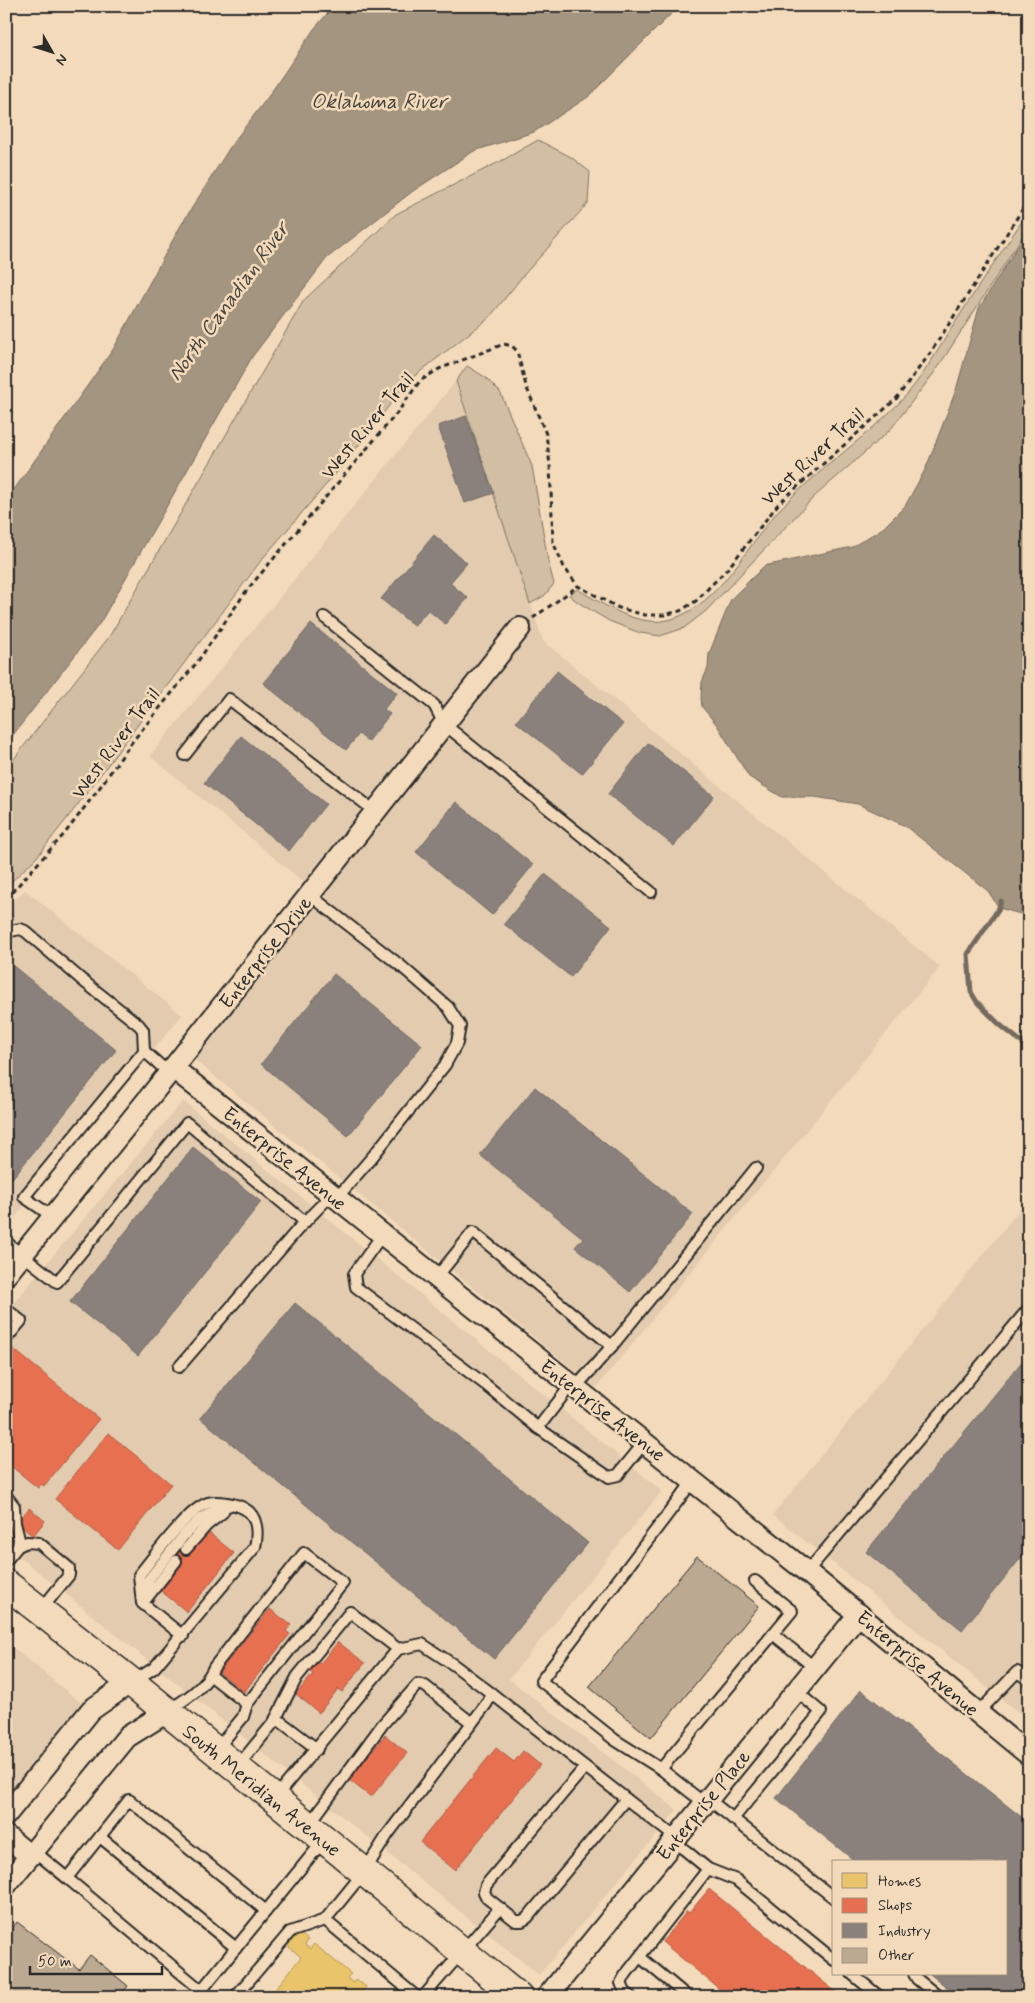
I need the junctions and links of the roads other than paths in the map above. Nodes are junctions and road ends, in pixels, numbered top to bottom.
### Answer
1 (324, 617) dead end
2 (520, 628) road end
3 (444, 724) junction
4 (185, 755) dead end
5 (376, 812) junction
6 (651, 892) dead end
7 (310, 895) junction
8 (6, 932) edge
9 (144, 1051) junction
10 (171, 1070) junction
11 (756, 1168) dead end
12 (334, 1197) junction
13 (53, 1217) junction
14 (305, 1222) junction
15 (382, 1235) junction
16 (6, 1242) edge
17 (23, 1255) junction
18 (6, 1275) edge
19 (436, 1278) junction
20 (1029, 1308) edge
21 (6, 1309) edge
22 (6, 1339) edge
23 (612, 1346) junction
24 (179, 1367) dead end
25 (573, 1386) junction
26 (538, 1428) junction
27 (644, 1443) junction
28 (693, 1481) junction
29 (6, 1497) edge
30 (234, 1503) junction
31 (18, 1546) junction
32 (186, 1549) dead end
33 (176, 1560) dead end
34 (6, 1561) edge
35 (807, 1572) junction
36 (755, 1581) dead end
37 (6, 1584) edge
38 (142, 1603) junction
39 (40, 1611) junction
40 (859, 1614) junction
41 (773, 1634) junction
42 (183, 1636) junction
43 (398, 1649) junction
44 (815, 1668) junction
45 (210, 1675) junction
46 (1029, 1680) edge
47 (131, 1682) junction
48 (796, 1691) junction
49 (491, 1694) junction
50 (247, 1704) junction
51 (167, 1712) junction
52 (977, 1714) junction
53 (276, 1718) junction
54 (472, 1723) junction
55 (317, 1749) junction
56 (215, 1751) junction
57 (1029, 1755) edge
58 (584, 1767) junction
59 (236, 1768) junction
60 (661, 1769) junction
61 (626, 1799) junction
62 (274, 1800) junction
63 (706, 1801) junction
64 (6, 1815) edge
65 (733, 1819) junction
66 (316, 1834) junction
67 (6, 1836) edge
68 (100, 1836) junction
69 (675, 1840) junction
70 (32, 1853) junction
71 (708, 1868) junction
72 (364, 1872) junction
73 (67, 1878) junction
74 (6, 1885) edge
75 (832, 1896) edge
76 (500, 1908) junction
77 (266, 1911) junction
78 (325, 1920) junction
79 (236, 1948) junction
80 (461, 1951) junction
81 (640, 1957) junction
82 (832, 1958) edge
83 (854, 1976) edge
84 (915, 1976) edge
85 (199, 1993) edge
86 (508, 1994) edge
87 (235, 1997) edge
88 (417, 1997) edge
89 (423, 1997) edge
90 (547, 1997) edge
91 (631, 1997) edge
92 (688, 1997) edge
93 (880, 1997) edge
94 (939, 1997) edge

1 - 3 lane
2 - 3 street, Enterprise Drive
3 - 5 street, Enterprise Drive
3 - 6 lane
4 - 5 lane
5 - 7 street, Enterprise Drive
7 - 10 street, Enterprise Drive
7 - 12 lane
8 - 9 lane
9 - 10 lane
9 - 13 lane
10 - 12 street, Enterprise Avenue
10 - 13 street, Enterprise Drive
11 - 23 lane
12 - 14 lane
12 - 15 street, Enterprise Avenue
13 - 17 street, Enterprise Drive
14 - 17 lane
14 - 24 lane
15 - 19 street, Enterprise Avenue
15 - 26 lane
16 - 17 lane
17 - 18 street, Enterprise Drive
19 - 23 lane
19 - 25 street, Enterprise Avenue
20 - 35 lane
21 - 22 lane
23 - 25 lane
25 - 26 lane
25 - 27 street, Enterprise Avenue
26 - 27 lane
27 - 28 street, Enterprise Avenue
28 - 35 street, Enterprise Avenue
28 - 60 lane
29 - 31 lane
30 - 32 lane
30 - 38 lane
30 - 42 lane
31 - 34 lane
31 - 39 lane
33 - 38 lane
35 - 40 street, Enterprise Avenue
36 - 41 lane
37 - 39 main road, South Meridian Avenue
38 - 42 lane
39 - 47 main road, South Meridian Avenue
40 - 44 street, Enterprise Place
40 - 52 street, Enterprise Avenue
41 - 44 lane
41 - 60 lane
42 - 47 lane
43 - 49 lane
43 - 53 lane
43 - 55 lane
44 - 48 street, Enterprise Place
45 - 50 lane
45 - 50 lane
45 - 51 lane
46 - 52 lane
47 - 51 main road, South Meridian Avenue
47 - 64 street
48 - 63 street, Enterprise Place
48 - 65 lane
49 - 54 lane
49 - 58 lane
50 - 56 lane
51 - 56 main road, South Meridian Avenue
51 - 70 street
52 - 57 street, Enterprise Avenue
53 - 55 lane
53 - 59 lane
54 - 66 lane
54 - 72 lane
55 - 62 lane
56 - 59 main road, South Meridian Avenue
58 - 61 lane
58 - 76 lane
59 - 62 main road, South Meridian Avenue
60 - 63 lane
61 - 69 lane
61 - 76 lane
62 - 66 main road, South Meridian Avenue
63 - 65 lane
63 - 69 street, Enterprise Place
65 - 75 lane
66 - 72 main road, South Meridian Avenue
66 - 77 lane
67 - 70 street
68 - 73 lane
68 - 77 lane
68 - 79 lane
69 - 71 lane
69 - 90 street, Enterprise Place
70 - 73 lane
70 - 74 street
71 - 81 lane
71 - 82 lane
72 - 78 lane
72 - 80 main road, South Meridian Avenue
73 - 85 lane
76 - 80 lane
77 - 79 lane
78 - 87 lane
78 - 88 lane
79 - 85 lane
80 - 86 main road, South Meridian Avenue
80 - 89 lane
81 - 91 lane
81 - 92 lane
83 - 93 lane
84 - 94 lane

